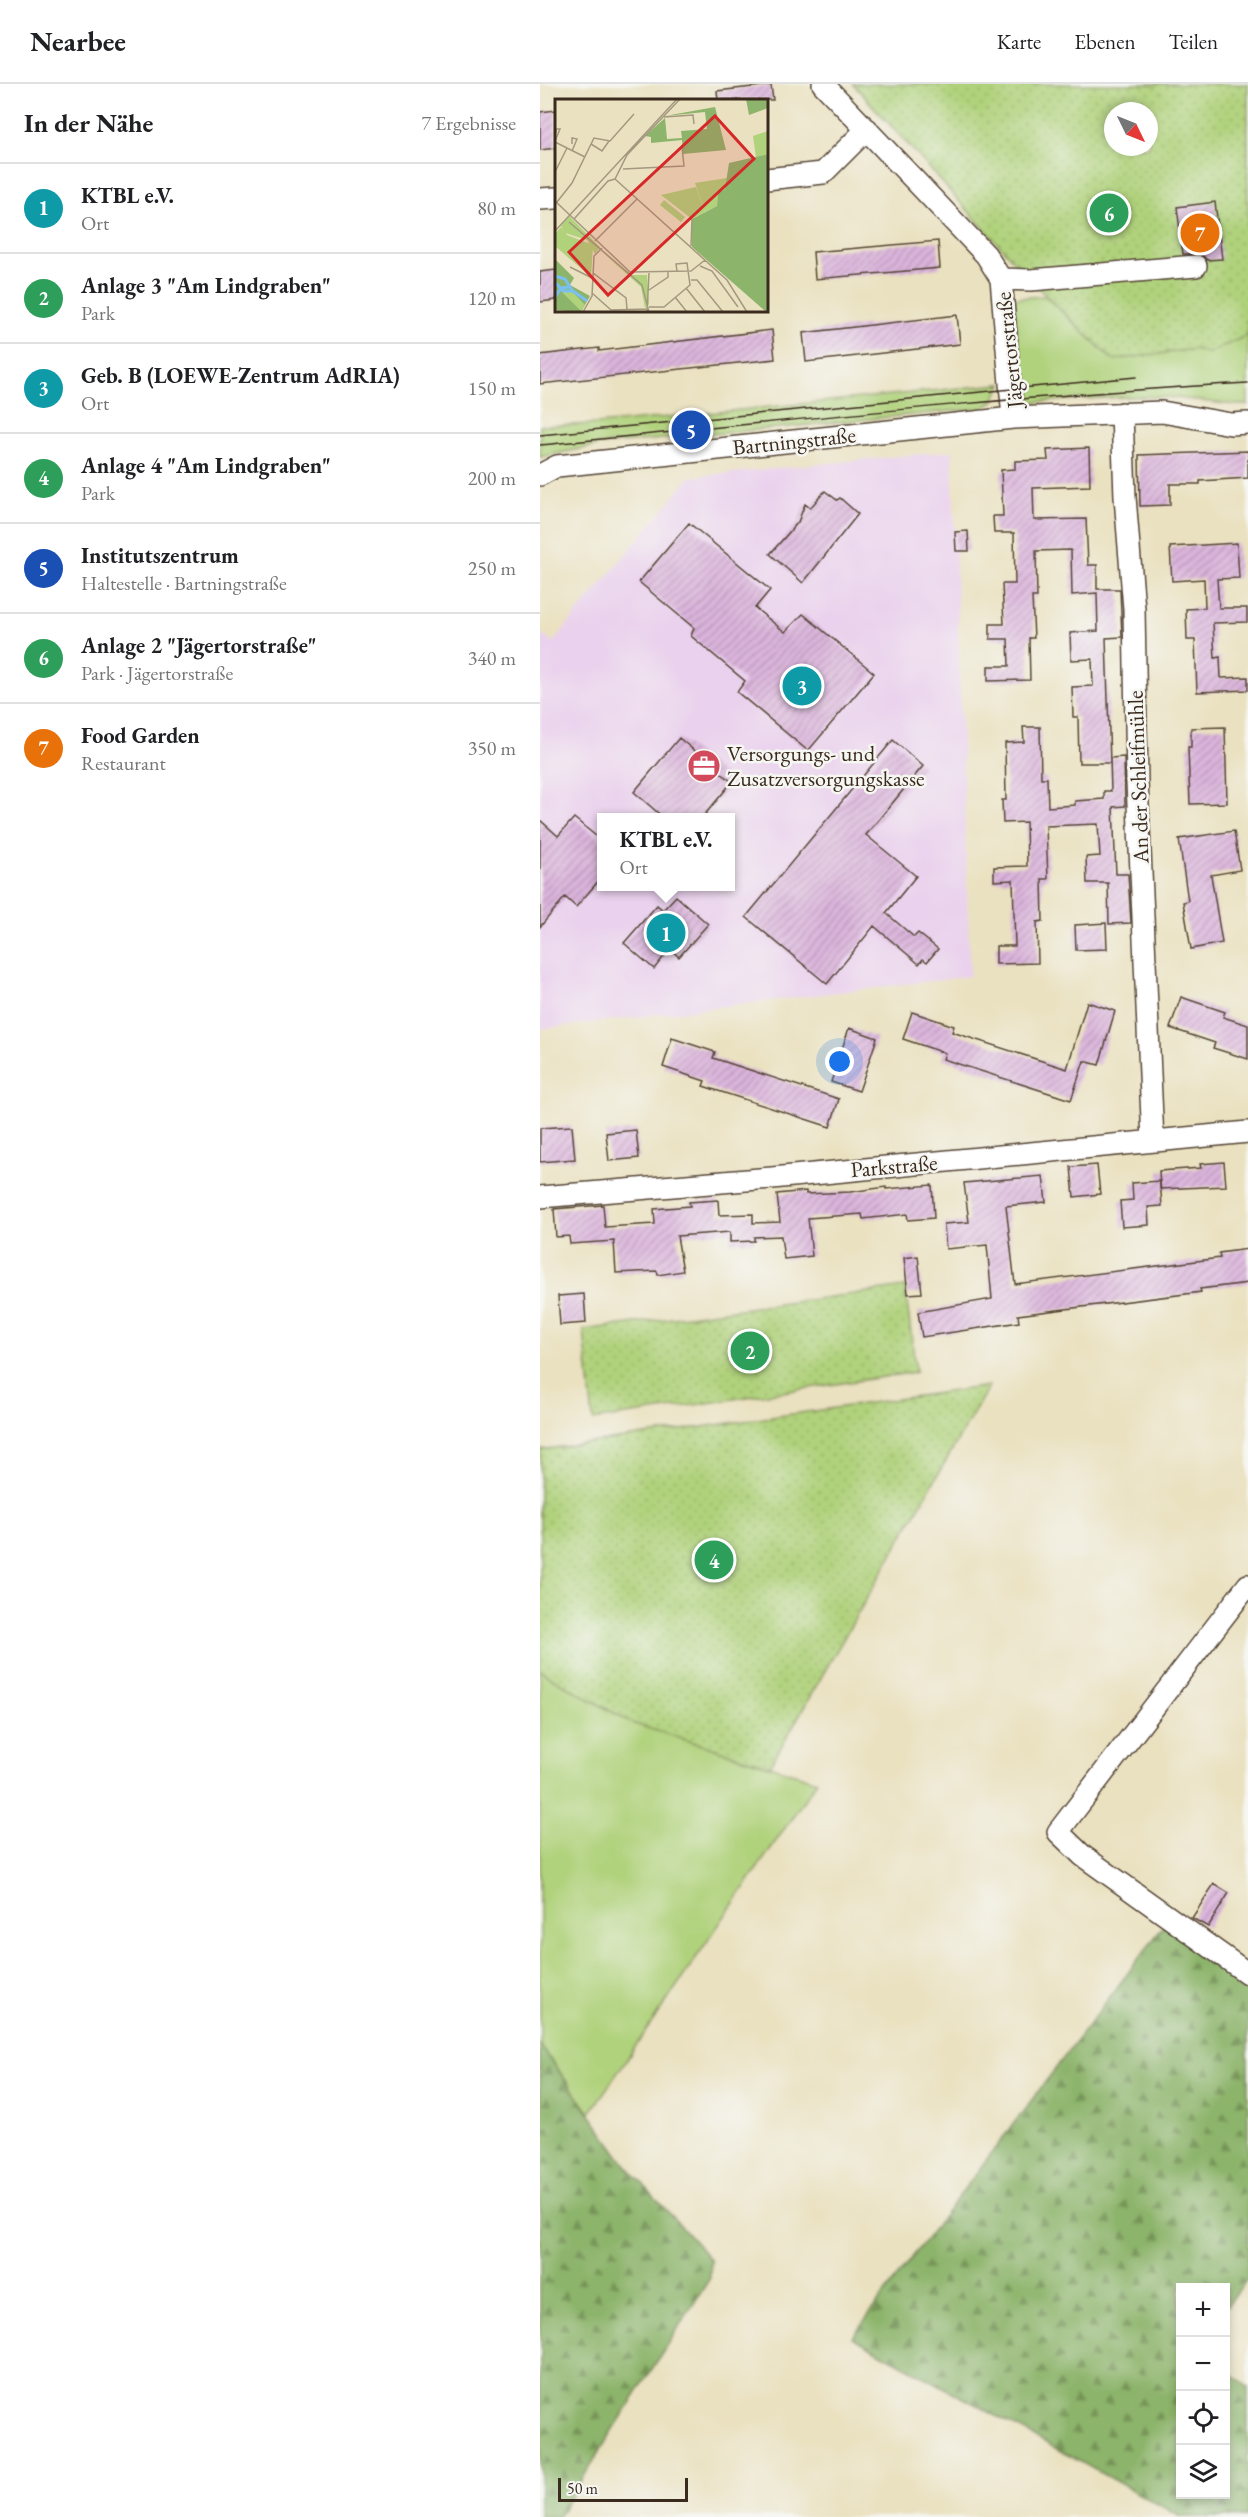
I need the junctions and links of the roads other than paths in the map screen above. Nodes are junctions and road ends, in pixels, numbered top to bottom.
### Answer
1 (823, 84) edge
2 (867, 129) junction
3 (768, 178) edge
4 (555, 198) edge
5 (540, 199) edge
6 (1196, 266) dead end
7 (1001, 279) junction
8 (1122, 413) junction
9 (1014, 418) junction
10 (1248, 423) edge
11 (540, 475) edge
12 (1248, 1132) edge
13 (1153, 1141) junction
14 (540, 1197) edge
15 (1248, 1585) edge
16 (1247, 1973) edge

1 - 2 street, Jägertorstraße
2 - 3 street
2 - 7 street, Jägertorstraße
4 - 5 street
6 - 7 street
7 - 9 street, Jägertorstraße
8 - 9 street, Jägertorstraße
8 - 10 street, Jägertorstraße
8 - 13 street, An der Schleifmühle
9 - 11 street, Bartningstraße
12 - 13 street, Parkstraße
13 - 14 street, Parkstraße
15 - 16 street

